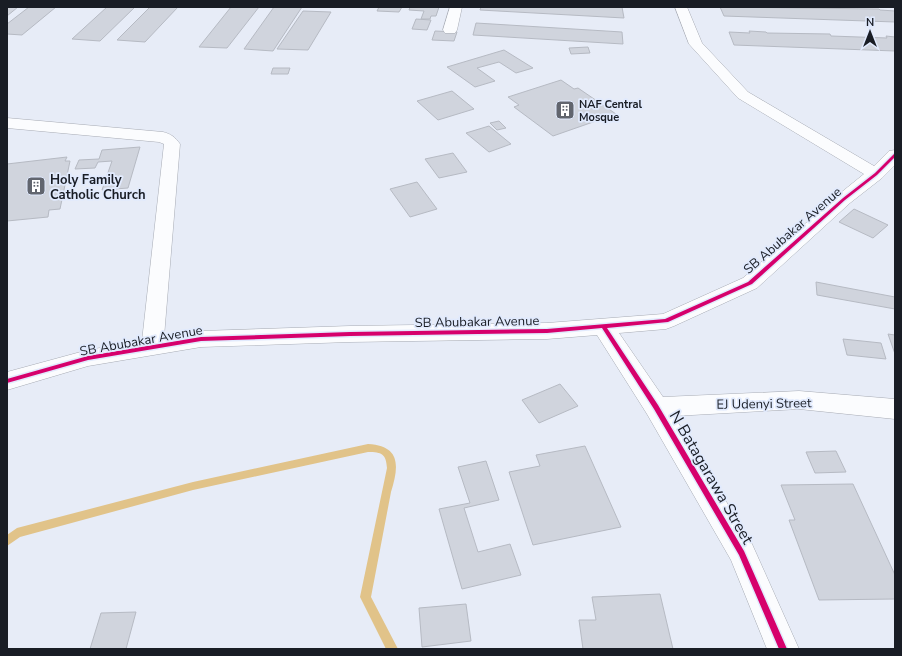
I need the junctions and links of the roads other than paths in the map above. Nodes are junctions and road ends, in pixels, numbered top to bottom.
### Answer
1 (456, 7) edge
2 (681, 7) edge
3 (450, 30) dead end
4 (7, 123) edge
5 (895, 155) edge
6 (876, 174) junction
7 (603, 326) junction
8 (152, 348) junction
9 (7, 381) edge
10 (656, 406) junction
11 (895, 409) edge
12 (783, 649) edge

1 - 3 street
2 - 6 street
4 - 8 street
5 - 6 street, SB Abubakar Avenue
6 - 7 street, SB Abubakar Avenue
7 - 8 street, SB Abubakar Avenue
7 - 10 street, N Batagarawa Street
8 - 9 street, SB Abubakar Avenue
10 - 11 street, EJ Udenyi Street
10 - 12 street, N Batagarawa Street

